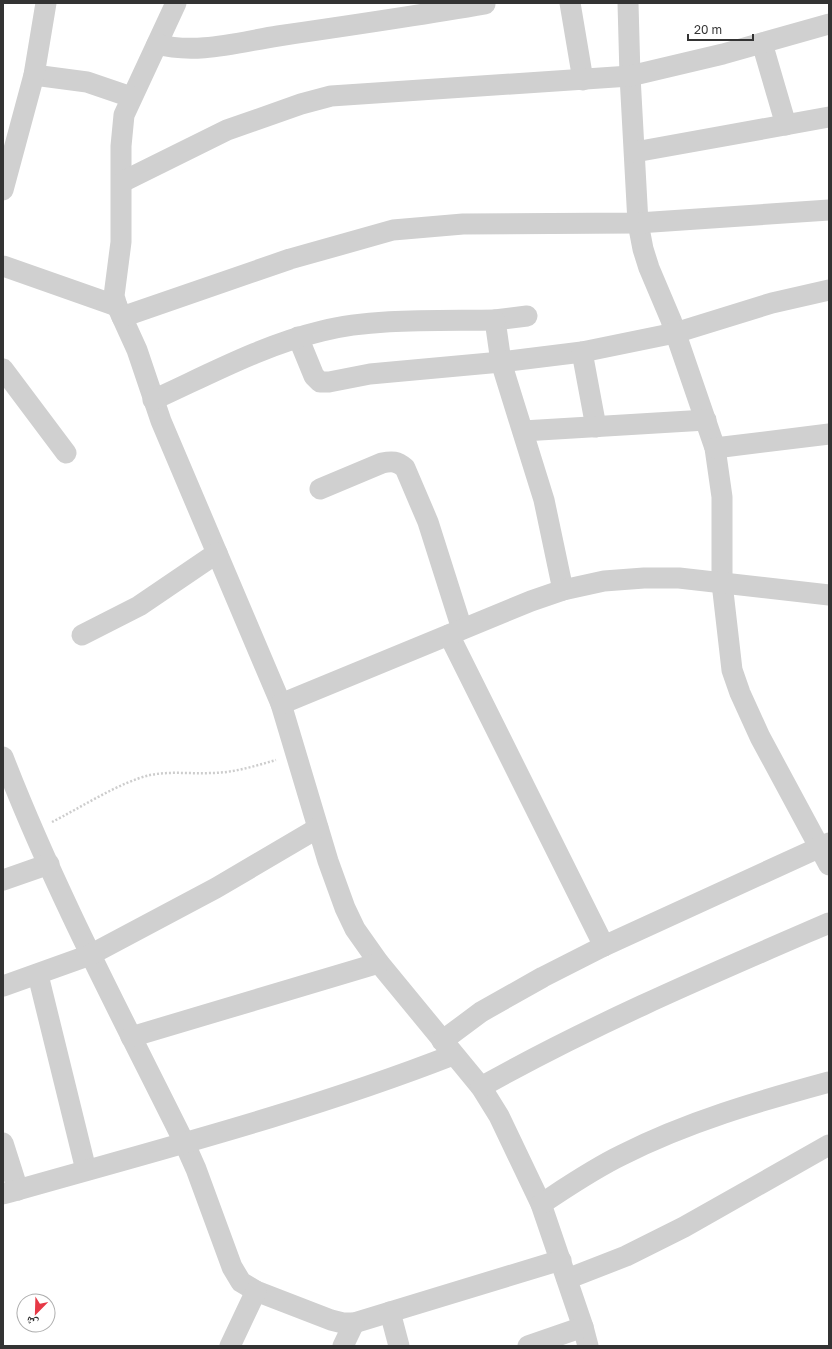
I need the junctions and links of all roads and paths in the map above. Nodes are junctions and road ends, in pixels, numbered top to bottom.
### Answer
1 (46, 3) edge
2 (176, 3) edge
3 (570, 3) edge
4 (628, 3) edge
5 (485, 4) dead end
6 (384, 12) edge
7 (829, 24) edge
8 (762, 43) junction
9 (157, 44) junction
10 (34, 75) junction
11 (630, 76) junction
12 (583, 80) junction
13 (131, 98) junction
14 (829, 117) edge
15 (786, 125) junction
16 (634, 152) junction
17 (122, 182) junction
18 (3, 190) edge
19 (829, 210) edge
20 (638, 223) junction
21 (3, 266) edge
22 (829, 290) edge
23 (120, 312) junction
24 (527, 316) dead end
25 (495, 320) junction
26 (675, 333) junction
27 (298, 337) junction
28 (582, 352) junction
29 (501, 362) junction
30 (3, 369) edge
31 (153, 400) junction
32 (706, 420) junction
33 (596, 427) junction
34 (523, 431) junction
35 (829, 434) edge
36 (715, 448) junction
37 (66, 453) dead end
38 (320, 489) dead end
39 (216, 553) junction
40 (722, 583) junction
41 (563, 590) junction
42 (829, 594) edge
43 (455, 632) junction
44 (82, 635) dead end
45 (281, 704) junction
46 (296, 754) junction
47 (3, 756) edge
48 (318, 828) junction
49 (34, 831) junction
50 (826, 852) edge
51 (49, 864) junction
52 (3, 880) edge
53 (829, 923) edge
54 (604, 946) junction
55 (90, 955) junction
56 (379, 963) junction
57 (38, 975) junction
58 (3, 986) edge
59 (131, 1037) junction
60 (447, 1048) junction
61 (829, 1082) edge
62 (481, 1087) junction
63 (184, 1142) junction
64 (3, 1143) edge
65 (829, 1145) edge
66 (86, 1170) junction
67 (10, 1192) edge
68 (541, 1204) junction
69 (564, 1270) junction
70 (256, 1291) junction
71 (390, 1312) junction
72 (354, 1323) junction
73 (586, 1336) edge
74 (230, 1346) edge
75 (343, 1346) edge
76 (399, 1346) edge
77 (528, 1346) edge

1 - 10 street
2 - 9 street
3 - 12 street
4 - 11 street
5 - 6 street
6 - 9 street
7 - 8 street
8 - 11 street
8 - 15 street
9 - 13 street
10 - 13 street
10 - 18 street
11 - 12 street
11 - 16 street
12 - 17 street
13 - 17 street
14 - 15 street
15 - 16 street
16 - 20 street
17 - 23 street
19 - 20 street
20 - 23 street
20 - 26 street
21 - 23 street
22 - 26 street
23 - 31 street
24 - 25 street
25 - 27 street
25 - 29 street
26 - 28 street
26 - 32 street
27 - 29 street
27 - 31 street
28 - 29 street
28 - 33 street
29 - 34 street
30 - 37 street
31 - 39 street
32 - 33 street
32 - 36 street
33 - 34 street
34 - 41 street
35 - 36 street
36 - 40 street
38 - 43 street
39 - 44 street
39 - 45 street
40 - 41 street
40 - 42 street
40 - 50 street
41 - 43 street
43 - 45 street
43 - 54 street
45 - 46 street
46 - 48 street
46 - 49 path
47 - 49 street
48 - 55 street
48 - 56 street
49 - 51 street
50 - 54 street
51 - 52 street
51 - 55 street
53 - 62 street
54 - 60 street
55 - 57 street
55 - 59 street
56 - 59 street
56 - 60 street
57 - 58 street
57 - 66 street
59 - 63 street
60 - 62 street
60 - 63 street
61 - 68 street
62 - 68 street
63 - 66 street
63 - 70 street
64 - 67 street
65 - 69 street
66 - 67 street
68 - 69 street
69 - 71 street
69 - 73 street
70 - 72 street
70 - 74 street
71 - 72 street
71 - 76 street
72 - 75 street
73 - 77 street

